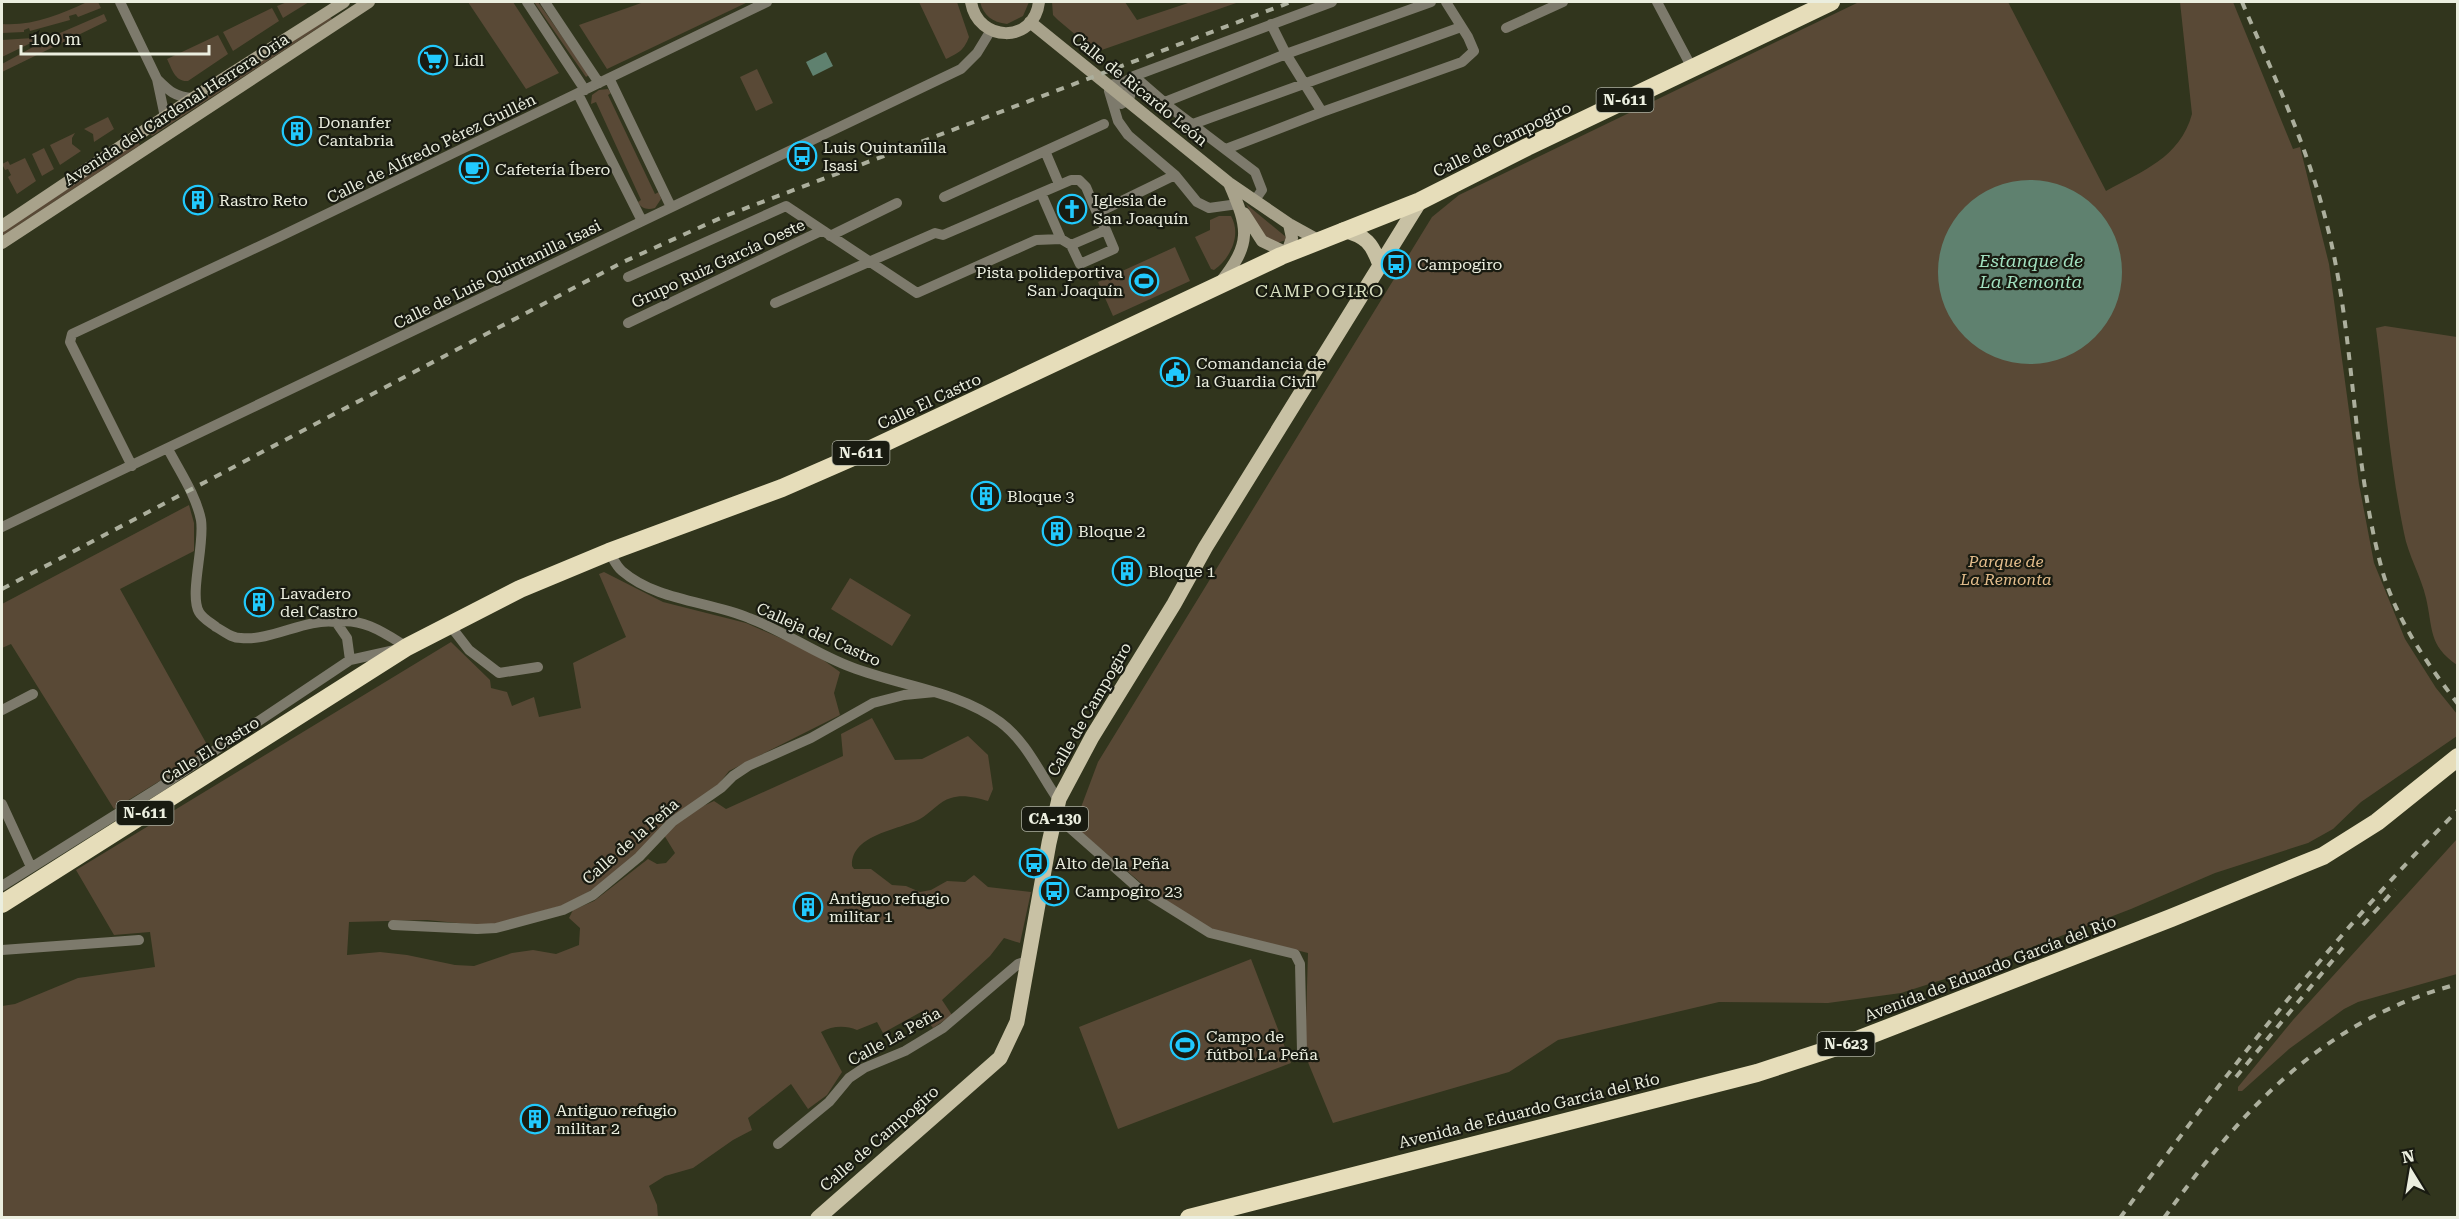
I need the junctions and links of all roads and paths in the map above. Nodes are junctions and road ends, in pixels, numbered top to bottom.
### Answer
1 (120, 2) edge
2 (344, 2) edge
3 (369, 2) edge
4 (527, 2) edge
5 (545, 2) edge
6 (767, 2) edge
7 (971, 2) edge
8 (1039, 2) edge
9 (1332, 2) edge
10 (1431, 2) edge
11 (1446, 2) edge
12 (1563, 2) edge
13 (1657, 2) edge
14 (1831, 2) edge
15 (1030, 22) junction
16 (1271, 24) junction
17 (1461, 27) junction
18 (1506, 28) dead end
19 (991, 30) junction
20 (1286, 54) junction
21 (1692, 68) junction
22 (1134, 76) junction
23 (609, 78) junction
24 (157, 79) junction
25 (1303, 82) junction
26 (599, 83) junction
27 (581, 92) junction
28 (193, 98) junction
29 (1165, 102) junction
30 (1322, 112) junction
31 (165, 117) junction
32 (1104, 124) dead end
33 (1192, 124) junction
34 (1226, 149) junction
35 (1045, 151) junction
36 (1175, 175) junction
37 (1229, 183) junction
38 (1059, 184) junction
39 (1041, 193) junction
40 (944, 197) dead end
41 (1255, 200) junction
42 (1420, 201) junction
43 (897, 203) dead end
44 (1238, 204) junction
45 (670, 207) junction
46 (1097, 213) junction
47 (642, 221) junction
48 (1289, 224) junction
49 (2, 226) edge
50 (1106, 230) junction
51 (1343, 230) junction
52 (826, 234) junction
53 (1061, 239) junction
54 (1318, 240) junction
55 (2, 243) edge
56 (1071, 245) junction
57 (1287, 253) junction
58 (868, 262) junction
59 (1380, 265) junction
60 (628, 277) dead end
61 (1216, 287) junction
62 (775, 303) dead end
63 (628, 323) dead end
64 (168, 449) junction
65 (132, 466) junction
66 (2, 527) edge
67 (609, 552) junction
68 (336, 622) junction
69 (449, 624) junction
70 (407, 647) junction
71 (350, 660) junction
72 (538, 667) dead end
73 (935, 692) junction
74 (33, 694) dead end
75 (2, 710) edge
76 (2457, 757) edge
77 (1059, 801) junction
78 (2, 804) edge
79 (1055, 818) junction
80 (31, 867) junction
81 (2, 886) edge
82 (2, 904) edge
83 (393, 925) dead end
84 (139, 940) dead end
85 (2, 950) edge
86 (1030, 960) junction
87 (1302, 1052) dead end
88 (778, 1144) dead end
89 (818, 1218) edge
90 (1189, 1218) edge

1 - 24 street
2 - 28 main road, Avenida del Cardenal Herrera Oria
3 - 55 main road, Avenida del Cardenal Herrera Oria
4 - 27 street
5 - 26 street
6 - 23 street
7 - 19 main road
8 - 15 main road
9 - 16 street
10 - 20 street
11 - 17 street
12 - 18 street
13 - 21 street
14 - 21 highway, Calle de Campogiro / N-611
15 - 19 main road
15 - 37 main road, Calle de Ricardo León
16 - 20 street
16 - 22 street
17 - 25 street
17 - 30 street
19 - 45 street, Calle de Luis Quintanilla Isasi
20 - 25 street
20 - 29 street
21 - 42 highway, Calle de Campogiro / N-611
22 - 29 street, Calle de Ricardo León
22 - 36 street
23 - 26 street
23 - 45 street
24 - 28 street
24 - 31 street
25 - 30 street
25 - 33 street
26 - 27 street
27 - 47 street
27 - 65 street, Calle de Alfredo Pérez Guillén
28 - 31 main road, Avenida del Cardenal Herrera Oria
29 - 33 street, Calle de Ricardo León
30 - 34 street
31 - 49 main road, Avenida del Cardenal Herrera Oria
32 - 35 street
33 - 34 street, Calle de Ricardo León
34 - 41 street, Calle de Ricardo León
35 - 38 street
35 - 40 street
36 - 44 street
36 - 46 street
37 - 41 main road, Calle de Ricardo León
37 - 44 main road, Calle de Ricardo León
38 - 39 street
38 - 46 street
39 - 53 street
39 - 58 street
41 - 48 main road, Calle de Ricardo León
42 - 51 highway, Calle El Castro / N-611
42 - 59 main road, Calle de Campogiro / CA-130
43 - 52 street, Grupo Ruiz García Oeste
44 - 57 main road, Calle de Ricardo León
44 - 61 main road, Calle de Ricardo León
45 - 47 street, Calle de Luis Quintanilla Isasi
46 - 50 street
47 - 64 street, Calle de Luis Quintanilla Isasi
48 - 54 main road, Calle de Ricardo León
48 - 57 main road
50 - 56 street
50 - 56 street
51 - 54 highway, Calle El Castro / N-611
51 - 59 main road
52 - 58 street, Grupo Ruiz García Oeste
52 - 60 street, Grupo Ruiz García Oeste
52 - 63 street, Grupo Ruiz García Oeste
53 - 56 street
53 - 58 street, Grupo Ruiz García Oeste
54 - 57 highway, Calle El Castro / N-611
57 - 61 highway, Calle El Castro / N-611
58 - 62 street
59 - 77 main road, Calle de Campogiro / CA-130
61 - 67 highway, Calle El Castro / N-611
64 - 65 street, Calle de Luis Quintanilla Isasi
64 - 68 street
65 - 66 street, Calle de Luis Quintanilla Isasi
67 - 69 highway, Calle El Castro / N-611
67 - 73 street, Calleja del Castro
68 - 70 street
68 - 71 street
69 - 70 highway, Calle El Castro / N-611
69 - 72 street
70 - 71 street, Calle El Castro
70 - 82 highway, Calle El Castro / N-611
71 - 80 street, Calle El Castro
73 - 77 street, Calleja del Castro
73 - 83 street, Calle de la Peña
74 - 75 street
76 - 90 highway, Avenida de Eduardo García del Río / N-623
77 - 79 main road, Calle de Campogiro / CA-130
78 - 80 street
79 - 86 main road, Calle de Campogiro / CA-130
79 - 87 street
80 - 81 street, Calle El Castro
84 - 85 street
86 - 88 street, Calle La Peña
86 - 89 main road, Calle de Campogiro / CA-130

